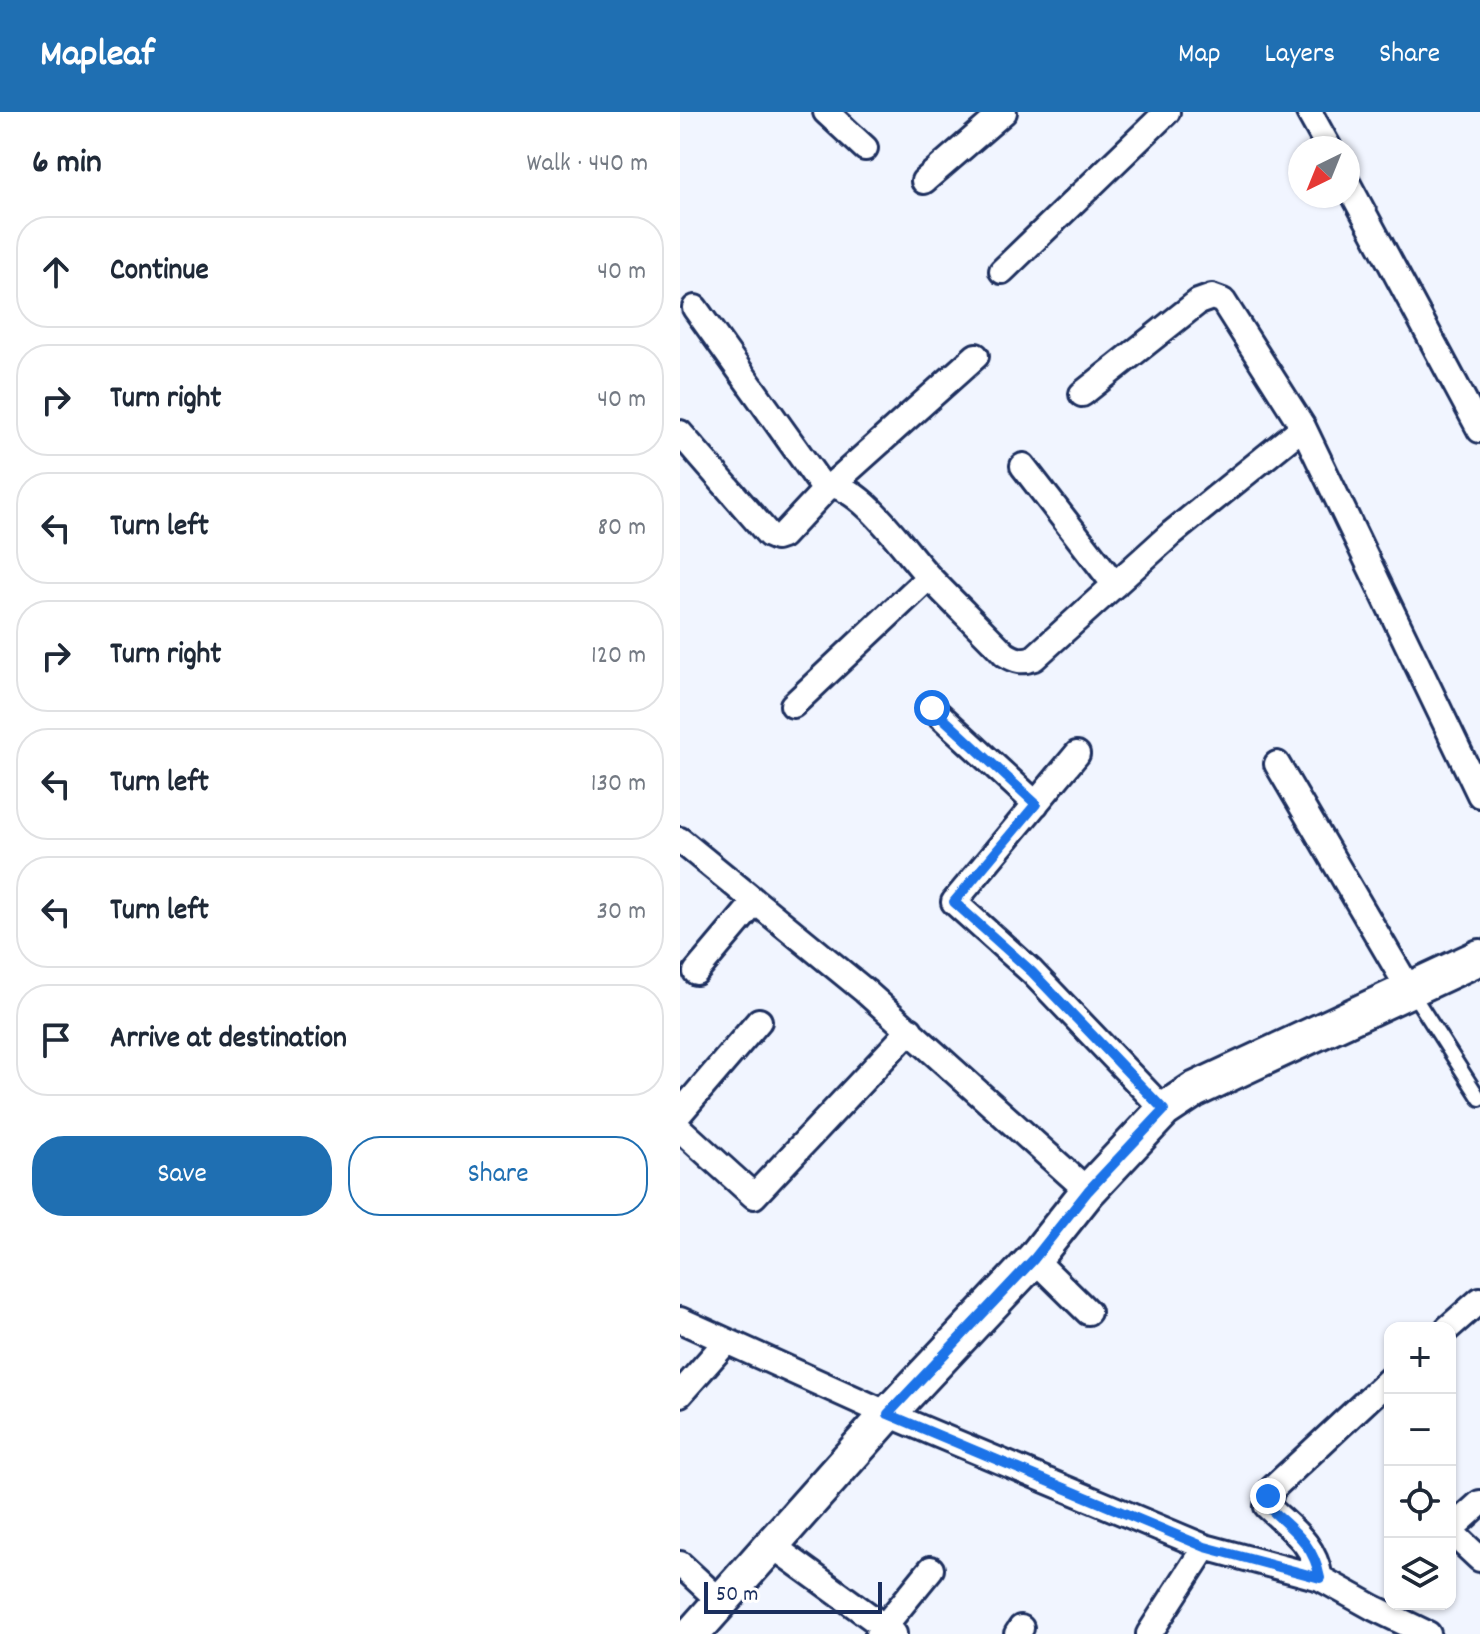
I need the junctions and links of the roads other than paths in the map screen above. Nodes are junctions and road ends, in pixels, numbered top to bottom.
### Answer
1 (826, 112) edge
2 (1004, 112) edge
3 (1309, 112) edge
4 (1162, 113) edge
5 (1322, 136) edge
6 (865, 148) dead end
7 (924, 181) dead end
8 (1360, 206) edge
9 (1002, 271) dead end
10 (695, 308) dead end
11 (976, 356) dead end
12 (1082, 394) dead end
13 (1303, 427) junction
14 (1480, 430) edge
15 (680, 433) edge
16 (1023, 466) dead end
17 (828, 487) junction
18 (929, 577) junction
19 (1115, 585) junction
20 (793, 705) dead end
21 (932, 708) dead end
22 (1077, 754) dead end
23 (1277, 764) dead end
24 (1480, 795) edge
25 (1036, 804) junction
26 (680, 840) edge
27 (755, 902) junction
28 (1480, 957) edge
29 (696, 972) dead end
30 (1409, 989) junction
31 (759, 1021) dead end
32 (910, 1030) junction
33 (1480, 1099) edge
34 (1164, 1110) junction
35 (680, 1113) edge
36 (680, 1129) edge
37 (1088, 1191) junction
38 (1034, 1259) junction
39 (1480, 1300) edge
40 (1088, 1312) dead end
41 (680, 1320) edge
42 (1455, 1322) edge
43 (726, 1342) junction
44 (1384, 1385) edge
45 (680, 1394) edge
46 (888, 1414) junction
47 (1480, 1503) edge
48 (1456, 1525) edge
49 (1456, 1536) edge
50 (770, 1544) junction
51 (1205, 1547) junction
52 (1480, 1559) edge
53 (680, 1564) edge
54 (931, 1569) dead end
55 (1320, 1578) junction
56 (1382, 1600) edge
57 (721, 1602) junction
58 (885, 1631) edge
59 (692, 1634) edge
60 (1149, 1634) edge
61 (1428, 1634) edge

1 - 6 street
2 - 7 street
3 - 5 street
4 - 9 street
8 - 14 street
10 - 17 street
11 - 17 street
12 - 13 street
13 - 19 street
13 - 24 street
15 - 17 street
16 - 19 street
17 - 18 street
18 - 19 street
18 - 20 street
21 - 25 street
22 - 25 street
23 - 30 street
25 - 34 street
26 - 27 street
27 - 29 street
27 - 32 street
28 - 30 street
30 - 33 lane
30 - 34 street
31 - 35 street
32 - 36 street
32 - 37 street
34 - 37 street
37 - 38 street
38 - 40 street
38 - 46 street
39 - 42 street
41 - 43 street
43 - 45 street
43 - 46 street
44 - 55 street
46 - 50 street
46 - 51 street
47 - 48 street
49 - 52 street
50 - 57 street
50 - 58 street
51 - 55 street
51 - 60 street
53 - 57 street
54 - 58 street
55 - 56 street
56 - 61 street
57 - 59 street

